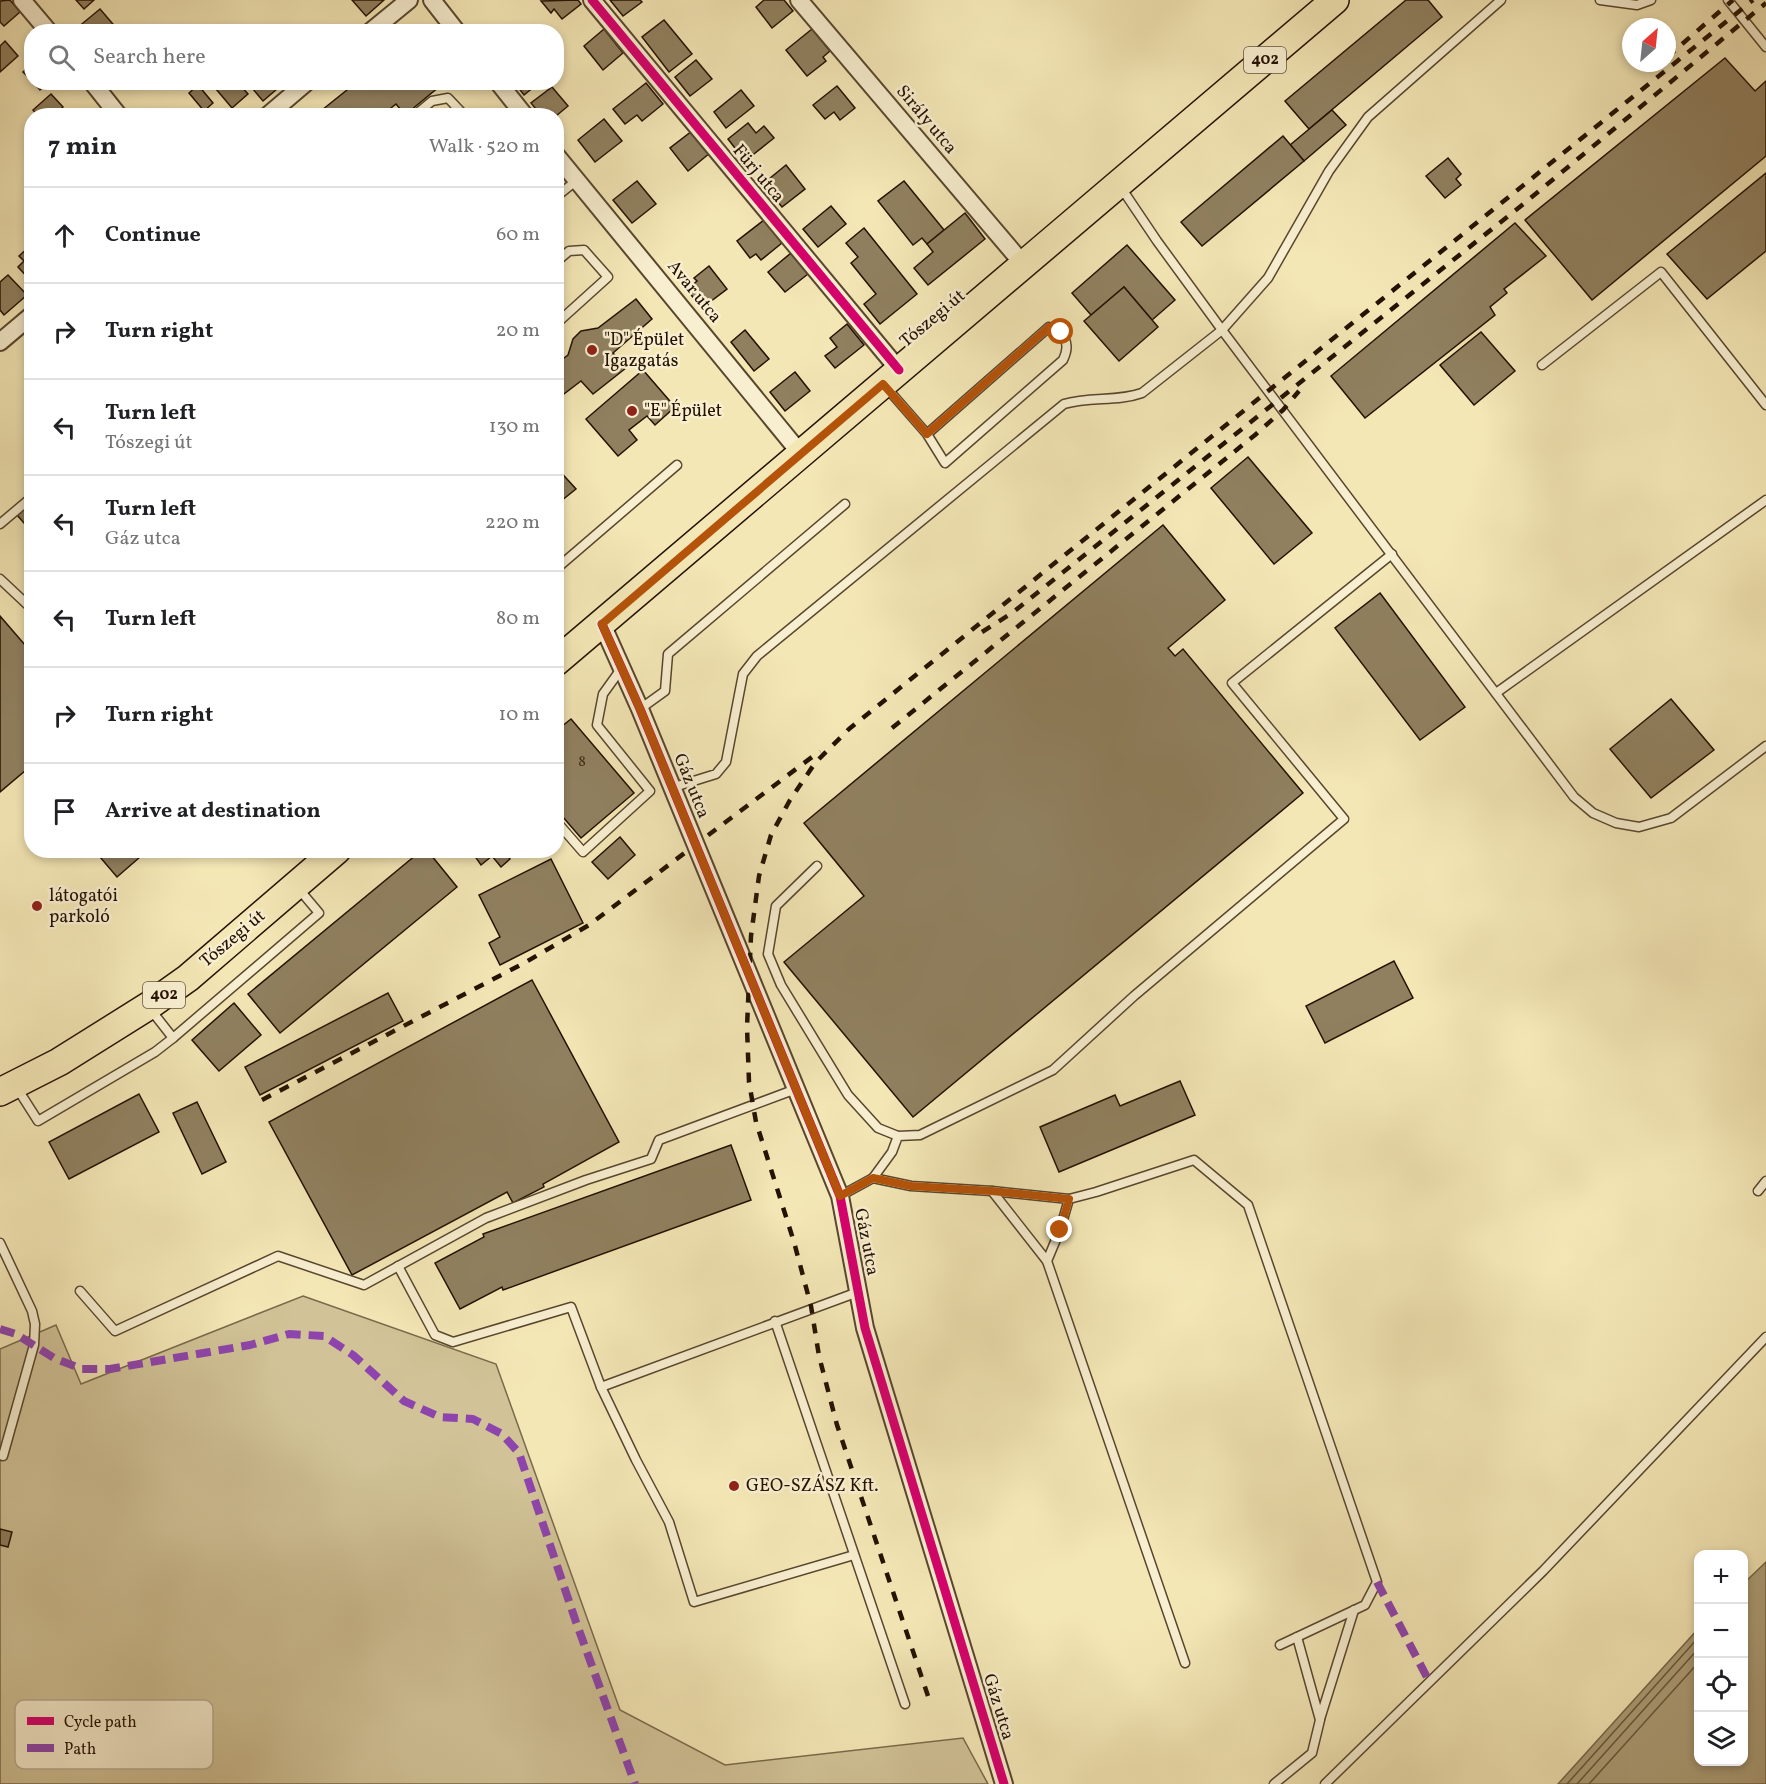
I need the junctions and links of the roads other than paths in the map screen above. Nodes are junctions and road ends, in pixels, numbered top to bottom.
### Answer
1 (22, 0) edge
2 (432, 0) edge
3 (592, 0) edge
4 (799, 0) edge
5 (1501, 0) edge
6 (1602, 0) edge
7 (1651, 0) edge
8 (1728, 0) edge
9 (402, 2) edge
10 (1328, 2) edge
11 (42, 24) edge
12 (379, 24) edge
13 (451, 24) edge
14 (1766, 47) edge
15 (98, 90) edge
16 (298, 90) edge
17 (504, 90) edge
18 (113, 108) edge
19 (276, 108) edge
20 (424, 108) edge
21 (457, 108) edge
22 (519, 108) edge
23 (564, 165) edge
24 (577, 180) junction
25 (1119, 184) junction
26 (564, 191) edge
27 (564, 255) edge
28 (1024, 265) junction
29 (564, 317) edge
30 (24, 322) edge
31 (1222, 330) junction
32 (0, 342) edge
33 (1542, 365) dead end
34 (891, 377) junction
35 (1766, 405) edge
36 (927, 434) junction
37 (801, 454) junction
38 (677, 465) dead end
39 (1766, 500) edge
40 (24, 504) edge
41 (845, 504) dead end
42 (0, 524) edge
43 (1392, 554) junction
44 (564, 562) edge
45 (0, 579) edge
46 (24, 602) edge
47 (602, 624) junction
48 (564, 656) edge
49 (622, 669) junction
50 (1496, 693) junction
51 (640, 709) junction
52 (1766, 746) edge
53 (671, 788) junction
54 (564, 831) edge
55 (328, 858) edge
56 (817, 866) dead end
57 (296, 885) junction
58 (148, 1006) junction
59 (173, 1038) junction
60 (8, 1088) edge
61 (796, 1089) junction
62 (898, 1136) junction
63 (873, 1178) junction
64 (1766, 1181) edge
65 (992, 1191) junction
66 (1758, 1191) dead end
67 (840, 1196) junction
68 (1069, 1199) junction
69 (0, 1243) edge
70 (1047, 1261) junction
71 (398, 1266) junction
72 (80, 1292) dead end
73 (858, 1292) junction
74 (775, 1321) junction
75 (1766, 1337) edge
76 (601, 1387) junction
77 (3, 1456) dead end
78 (854, 1555) junction
79 (1354, 1610) junction
80 (1297, 1637) junction
81 (1280, 1645) dead end
82 (1185, 1662) dead end
83 (905, 1704) dead end
84 (1320, 1720) junction
85 (1004, 1784) edge
86 (1274, 1784) edge
87 (1325, 1784) edge

1 - 11 street
2 - 13 street
3 - 34 street, Fürj utca
4 - 28 street, Sirály utca
5 - 31 lane
6 - 7 lane
8 - 14 lane
9 - 12 street
10 - 25 main road, Tószegi út / 402
15 - 18 street
16 - 19 street
17 - 22 street
20 - 21 lane
23 - 24 street, Avar utca
24 - 26 lane
24 - 37 street, Avar utca
25 - 28 main road, Tószegi út / 402
25 - 31 lane
27 - 29 lane
28 - 34 main road, Tószegi út / 402
30 - 32 street
31 - 43 lane
31 - 53 lane
33 - 35 lane
34 - 36 lane
34 - 37 main road, Tószegi út / 402
36 - 36 lane
37 - 47 main road, Tószegi út / 402
38 - 44 lane
39 - 50 lane
40 - 42 lane
41 - 51 lane
43 - 50 lane
43 - 62 lane
45 - 46 lane
47 - 48 main road, Tószegi út / 402
47 - 49 street, Gáz utca
49 - 51 street, Gáz utca
49 - 54 lane
50 - 52 lane
51 - 53 street, Gáz utca
53 - 61 street, Gáz utca
55 - 57 main road, Tószegi út / 402
56 - 62 lane
57 - 58 main road, Tószegi út / 402
57 - 59 lane
58 - 59 lane
58 - 60 main road, Tószegi út / 402
59 - 60 lane
61 - 67 street, Gáz utca
61 - 71 lane
62 - 63 lane
63 - 65 lane
63 - 67 lane
64 - 66 lane
65 - 68 lane
65 - 70 lane
67 - 73 street, Gáz utca
68 - 70 lane
68 - 79 lane
69 - 77 lane
70 - 82 lane
71 - 72 lane
71 - 76 lane
73 - 74 lane
73 - 85 street, Gáz utca
74 - 76 lane
74 - 78 lane
75 - 87 lane
76 - 78 lane
78 - 83 lane
79 - 80 lane
79 - 84 lane
80 - 81 lane
80 - 84 lane
84 - 86 lane

